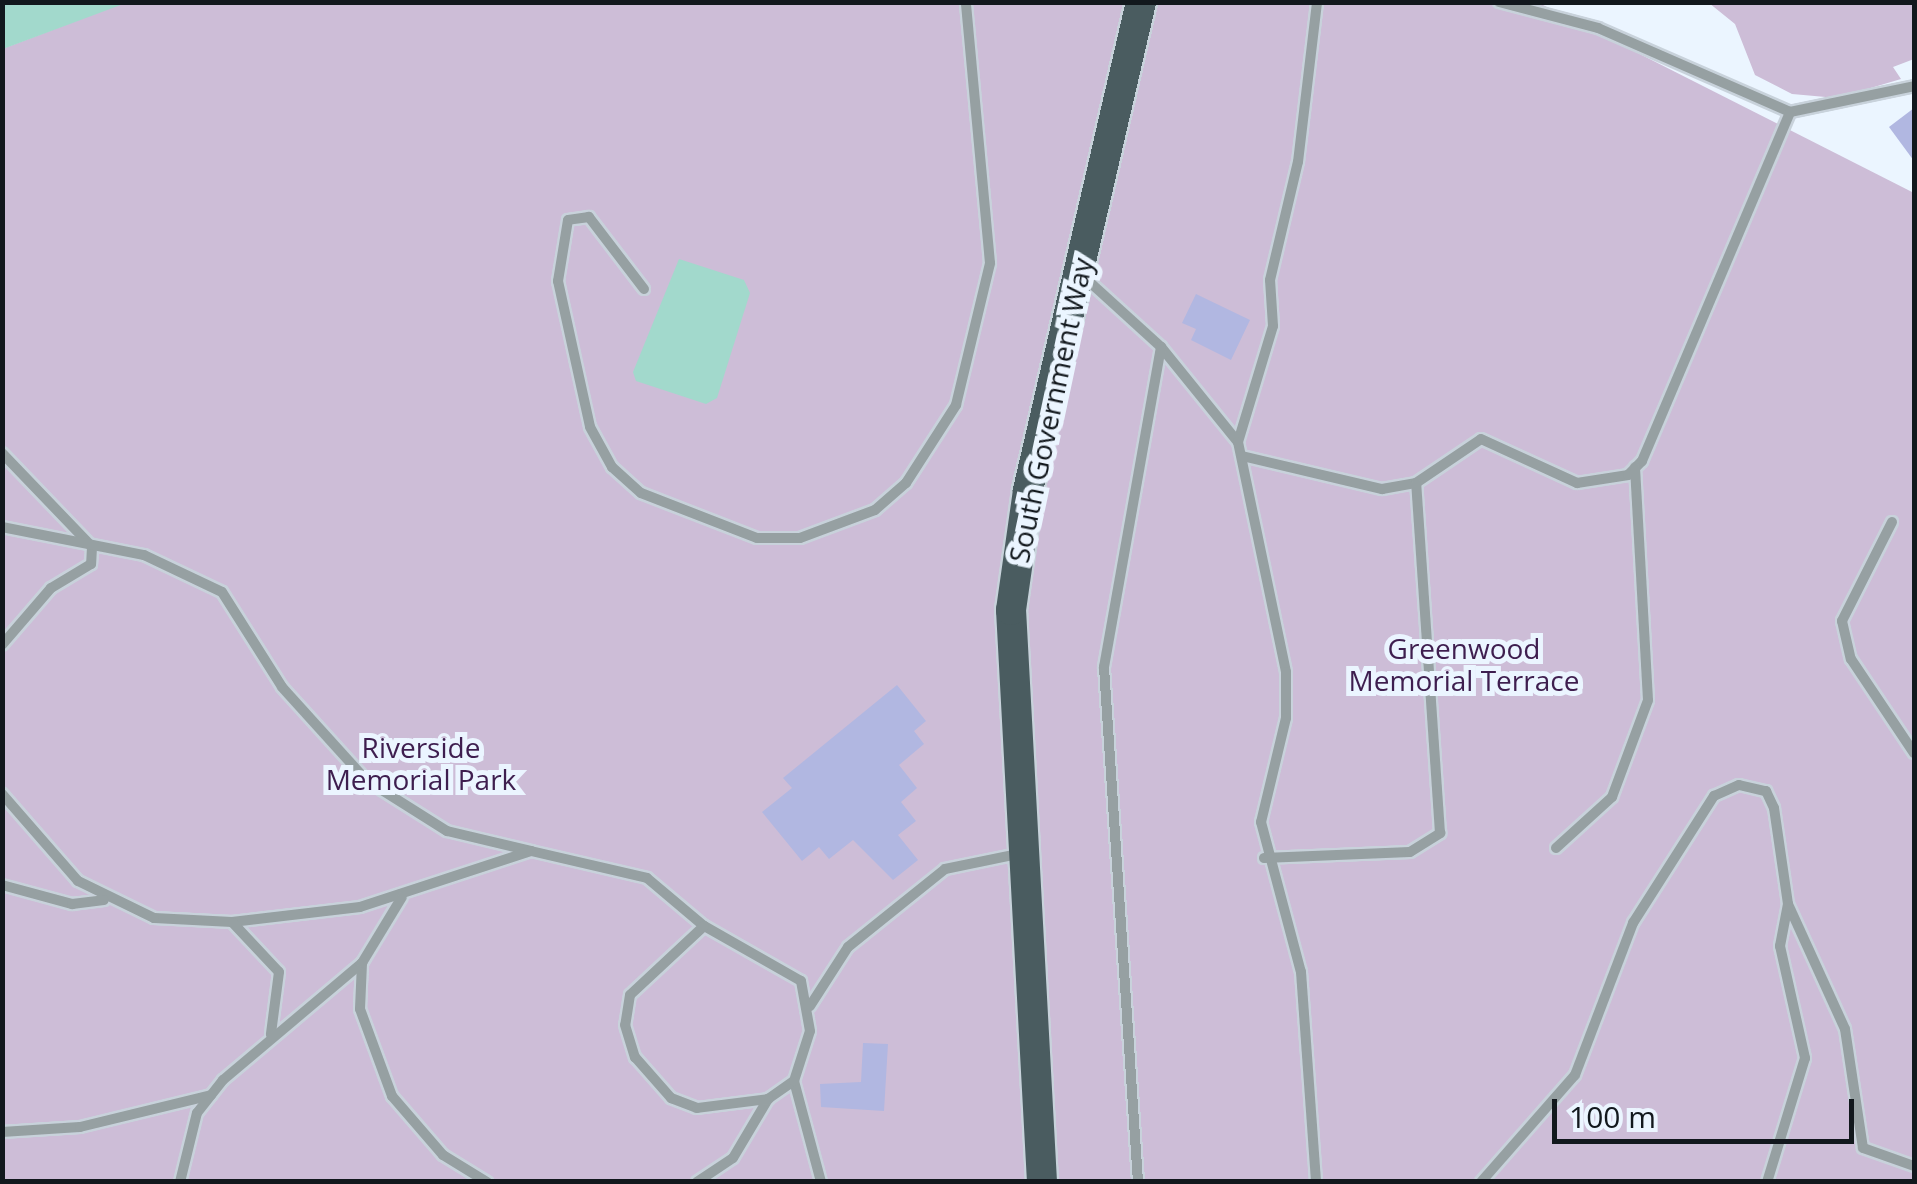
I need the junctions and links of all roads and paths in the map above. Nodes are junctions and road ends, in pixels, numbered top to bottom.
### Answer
1 (966, 2) edge
2 (1140, 2) edge
3 (1317, 2) edge
4 (1500, 2) edge
5 (1914, 86) edge
6 (1790, 112) junction
7 (1079, 272) junction
8 (644, 290) dead end
9 (1162, 348) junction
10 (1238, 442) junction
11 (2, 452) edge
12 (1242, 456) junction
13 (1635, 467) junction
14 (1416, 483) junction
15 (1892, 522) dead end
16 (2, 527) edge
17 (92, 546) junction
18 (2, 645) edge
19 (1914, 754) edge
20 (2, 794) edge
21 (1556, 848) dead end
22 (531, 851) junction
23 (1018, 854) junction
24 (1264, 858) junction
25 (2, 885) edge
26 (402, 897) junction
27 (105, 900) junction
28 (1788, 904) junction
29 (232, 922) junction
30 (704, 926) junction
31 (362, 964) junction
32 (810, 1006) junction
33 (269, 1040) junction
34 (794, 1081) junction
35 (211, 1094) junction
36 (768, 1099) junction
37 (2, 1132) edge
38 (1914, 1166) edge
39 (180, 1182) edge
40 (487, 1182) edge
41 (697, 1182) edge
42 (821, 1182) edge
43 (1042, 1182) edge
44 (1138, 1182) edge
45 (1316, 1182) edge
46 (1481, 1182) edge
47 (1767, 1182) edge

1 - 8 lane
2 - 7 main road, South Government Way
3 - 10 lane
4 - 6 lane
5 - 6 lane
6 - 13 lane
7 - 9 lane
7 - 23 main road, South Government Way
9 - 10 lane
9 - 44 lane
10 - 12 lane
11 - 17 lane
12 - 14 lane
12 - 24 lane
13 - 14 lane
13 - 21 lane
14 - 24 lane
15 - 19 lane
16 - 17 lane
17 - 18 lane
17 - 22 lane
20 - 27 lane
22 - 26 lane
22 - 30 lane
23 - 32 lane
23 - 43 main road, South Government Way
24 - 45 lane
25 - 27 lane
26 - 29 lane
26 - 31 lane
27 - 29 lane
28 - 38 lane
28 - 46 lane
28 - 47 lane
29 - 33 lane
30 - 32 lane
30 - 36 lane
31 - 33 lane
31 - 40 lane
32 - 34 lane
33 - 35 lane
34 - 36 lane
34 - 42 lane
35 - 37 lane
35 - 39 lane
36 - 41 lane

